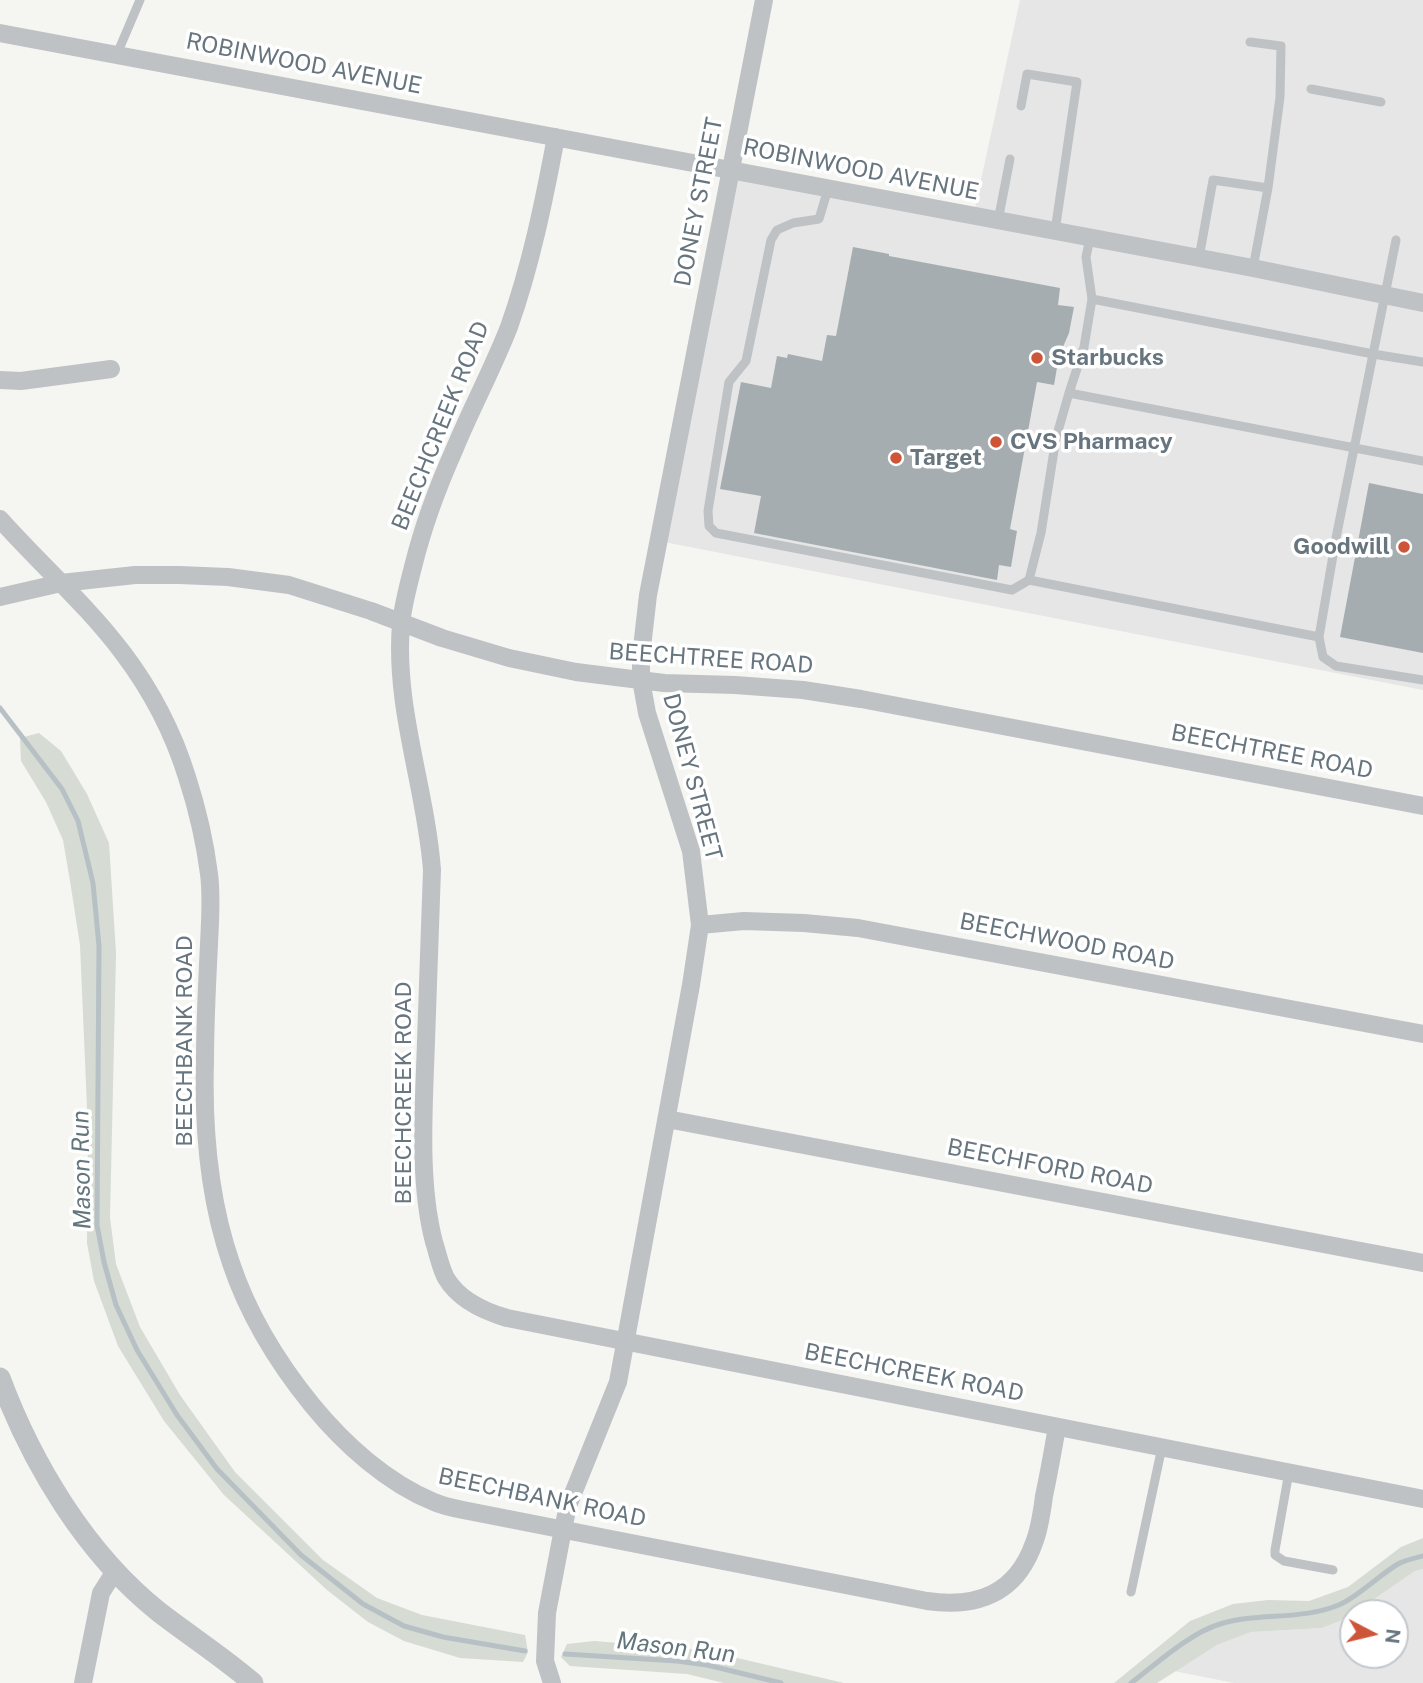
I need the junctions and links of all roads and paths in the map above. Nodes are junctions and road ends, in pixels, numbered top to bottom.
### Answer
1 (140, 0) edge
2 (764, 0) edge
3 (0, 33) edge
4 (1250, 42) dead end
5 (117, 54) junction
6 (1311, 89) dead end
7 (1381, 102) dead end
8 (1021, 106) dead end
9 (556, 137) junction
10 (1010, 159) dead end
11 (730, 170) junction
12 (1268, 188) junction
13 (828, 189) junction
14 (998, 221) junction
15 (1055, 231) junction
16 (1090, 238) junction
17 (1396, 240) dead end
18 (1199, 258) junction
19 (1253, 268) junction
20 (1386, 295) junction
21 (1092, 299) junction
22 (1423, 303) edge
23 (1373, 354) junction
24 (1423, 362) edge
25 (111, 369) dead end
26 (0, 380) edge
27 (1069, 393) junction
28 (1355, 448) junction
29 (1423, 461) edge
30 (0, 519) edge
31 (1029, 580) junction
32 (61, 583) junction
33 (0, 597) edge
34 (401, 623) junction
35 (1319, 637) junction
36 (641, 680) junction
37 (1423, 680) edge
38 (1423, 806) edge
39 (700, 925) junction
40 (1423, 1034) edge
41 (667, 1119) junction
42 (1423, 1263) edge
43 (626, 1341) junction
44 (0, 1378) edge
45 (1057, 1427) junction
46 (1162, 1447) junction
47 (1289, 1472) junction
48 (1423, 1499) edge
49 (563, 1529) junction
50 (1333, 1570) dead end
51 (115, 1571) junction
52 (1132, 1592) dead end
53 (83, 1683) edge
54 (253, 1683) edge
55 (552, 1683) edge

1 - 5 lane
2 - 11 street, DONEY STREET
3 - 5 street, ROBINWOOD AVENUE
4 - 12 lane
5 - 9 street, ROBINWOOD AVENUE
6 - 7 lane
8 - 15 lane
9 - 11 street, ROBINWOOD AVENUE
9 - 34 street, BEECHCREEK ROAD
10 - 14 lane
11 - 13 street, ROBINWOOD AVENUE
11 - 36 street, DONEY STREET
12 - 18 lane
12 - 19 lane
13 - 14 street, ROBINWOOD AVENUE
13 - 31 lane
14 - 15 street, ROBINWOOD AVENUE
15 - 16 street, ROBINWOOD AVENUE
16 - 18 street, ROBINWOOD AVENUE
16 - 21 lane
17 - 20 lane
18 - 19 street, ROBINWOOD AVENUE
19 - 20 street, ROBINWOOD AVENUE
20 - 22 street, ROBINWOOD AVENUE
20 - 23 lane
21 - 23 lane
21 - 27 lane
23 - 24 lane
23 - 28 lane
25 - 26 street
27 - 28 lane
27 - 31 lane
28 - 29 lane
28 - 35 lane
30 - 32 street, BEECHBANK ROAD
31 - 35 lane
32 - 33 street, BEECHTREE ROAD
32 - 34 street, BEECHTREE ROAD
32 - 49 street, BEECHBANK ROAD
34 - 36 street, BEECHTREE ROAD
34 - 43 street, BEECHCREEK ROAD
35 - 37 lane
36 - 38 street, BEECHTREE ROAD
36 - 39 street, DONEY STREET
39 - 40 street, BEECHWOOD ROAD
39 - 41 street, DONEY STREET
41 - 42 street, BEECHFORD ROAD
41 - 43 street, DONEY STREET
43 - 45 street, BEECHCREEK ROAD
43 - 49 street, DONEY STREET
44 - 51 street
45 - 46 street, BEECHCREEK ROAD
45 - 49 street, BEECHBANK ROAD
46 - 47 street, BEECHCREEK ROAD
46 - 52 lane
47 - 48 street, BEECHCREEK ROAD
47 - 50 lane
49 - 55 street, DONEY STREET
51 - 53 street
51 - 54 street

